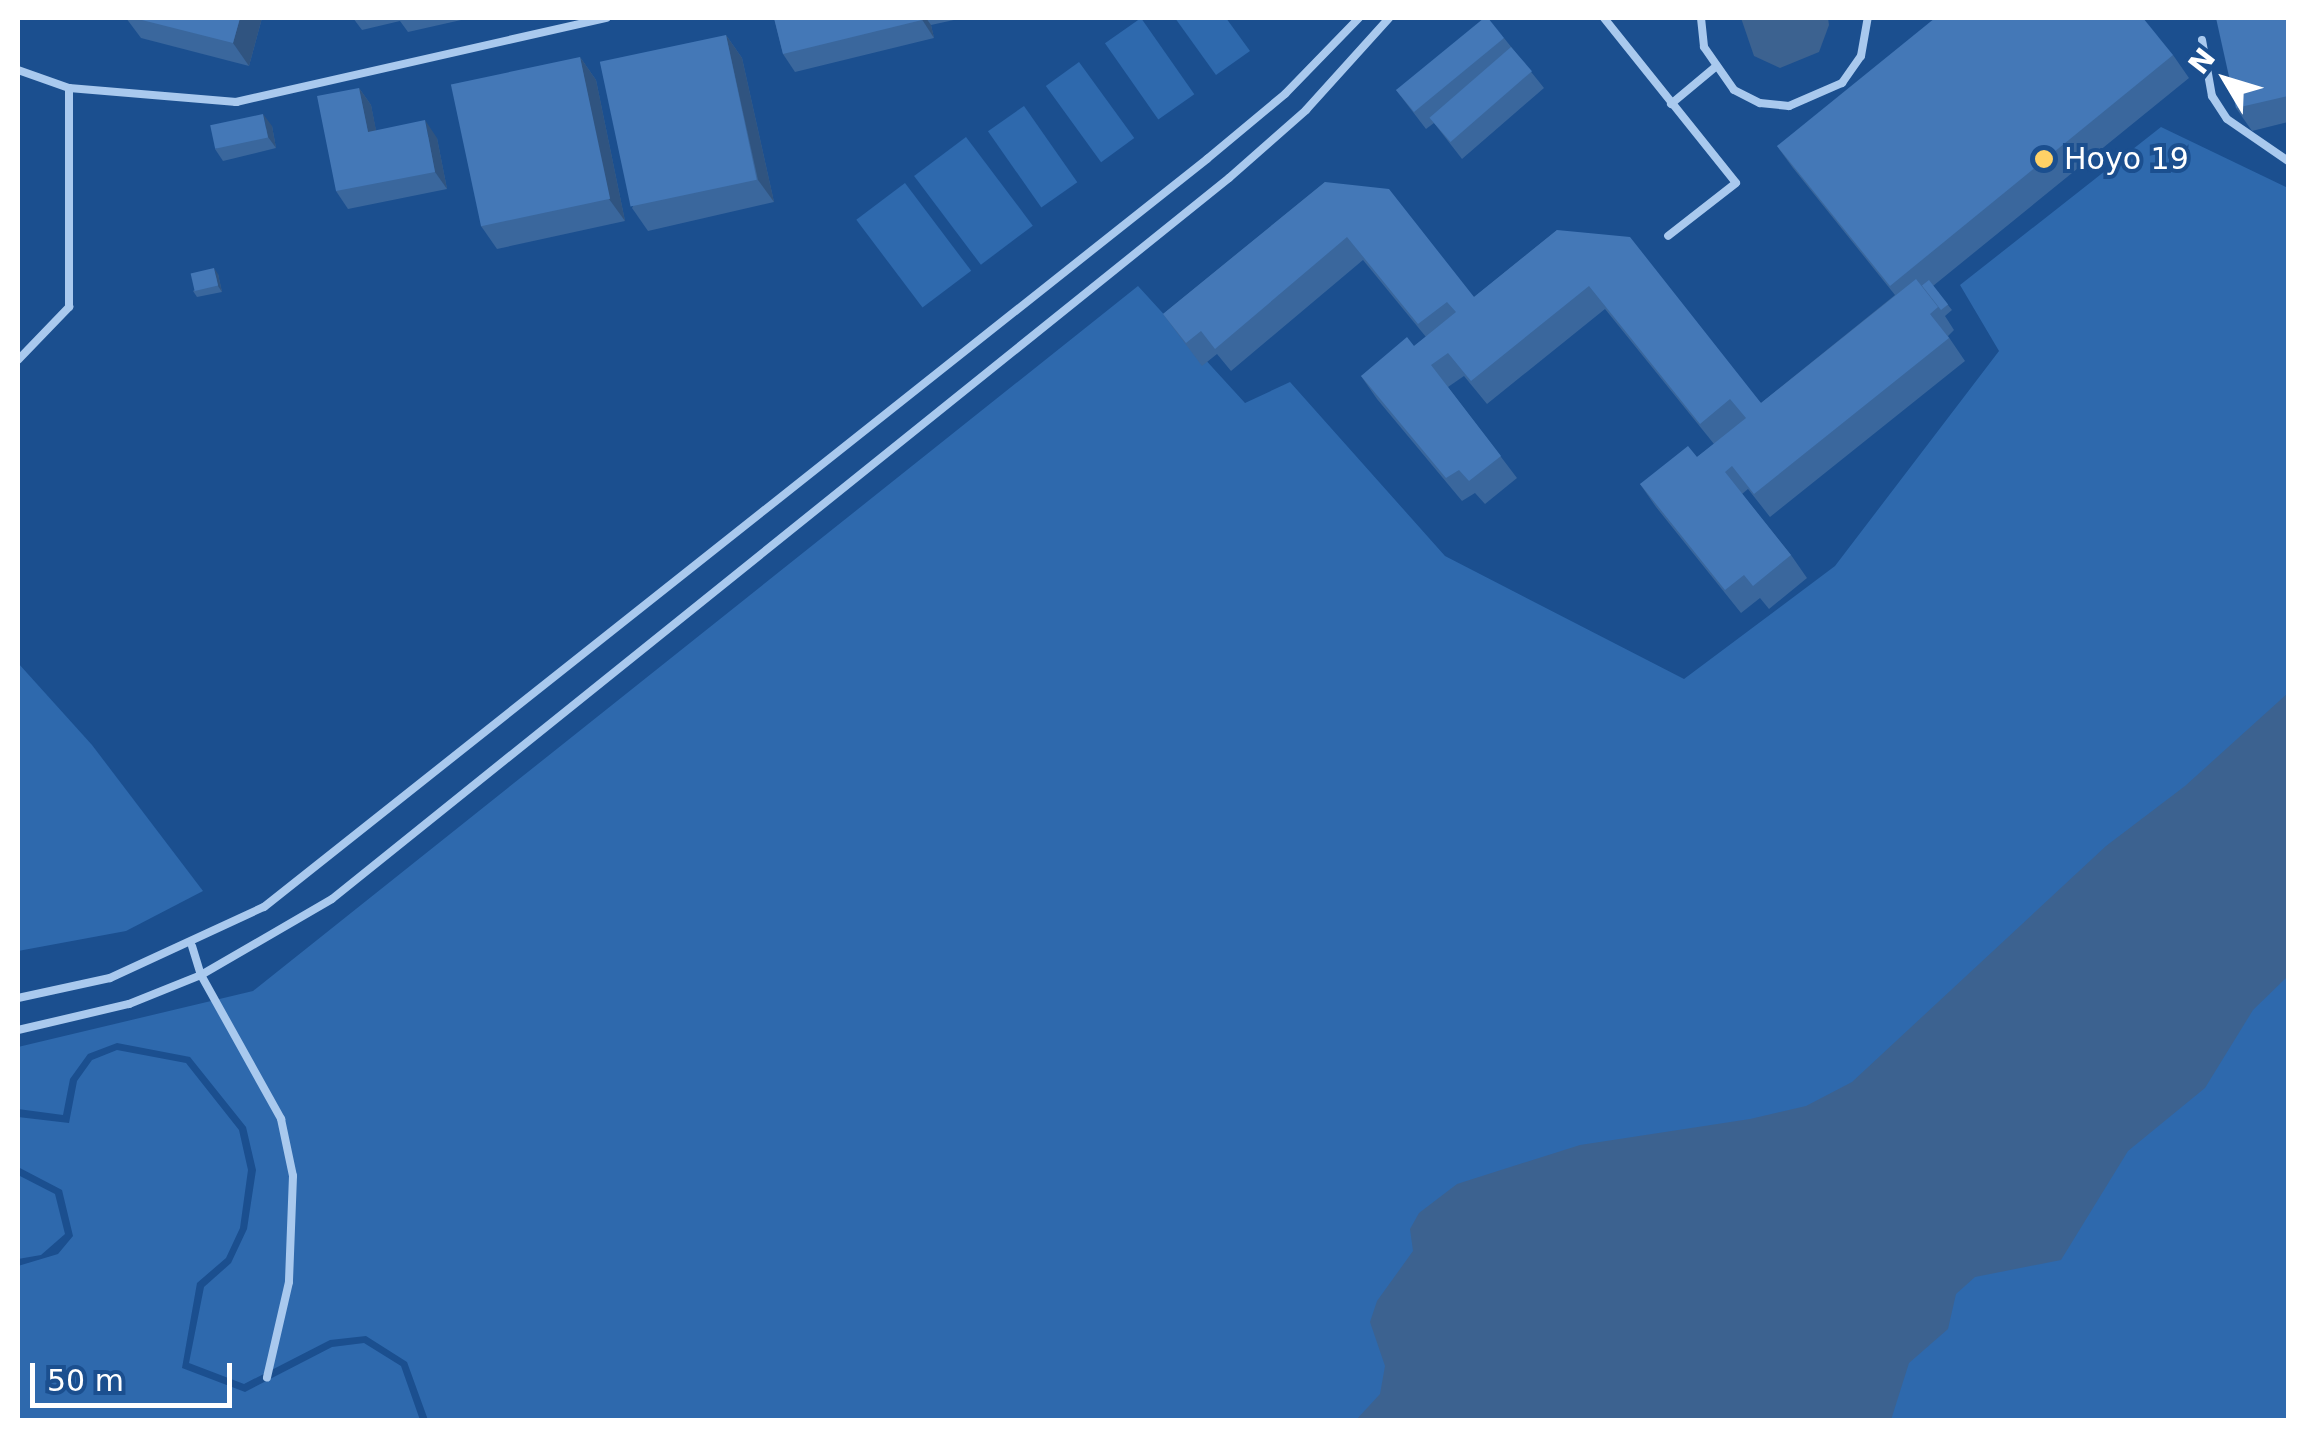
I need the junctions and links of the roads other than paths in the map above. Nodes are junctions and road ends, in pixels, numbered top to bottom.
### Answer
1 (606, 18) edge
2 (1359, 18) edge
3 (1389, 18) edge
4 (1604, 18) edge
5 (1701, 18) edge
6 (1868, 18) edge
7 (2202, 40) dead end
8 (1714, 68) junction
9 (18, 70) edge
10 (69, 88) junction
11 (1671, 104) junction
12 (2288, 161) edge
13 (1668, 236) dead end
14 (18, 360) edge
15 (192, 946) junction
16 (201, 975) junction
17 (18, 998) edge
18 (18, 1030) edge
19 (267, 1378) dead end

1 - 10 lane
2 - 15 lane
3 - 16 lane
4 - 11 lane
5 - 8 lane
6 - 8 lane
7 - 12 lane
8 - 11 lane
9 - 10 lane
10 - 14 lane
11 - 13 lane
15 - 16 lane
15 - 17 lane
16 - 18 lane
16 - 19 lane

